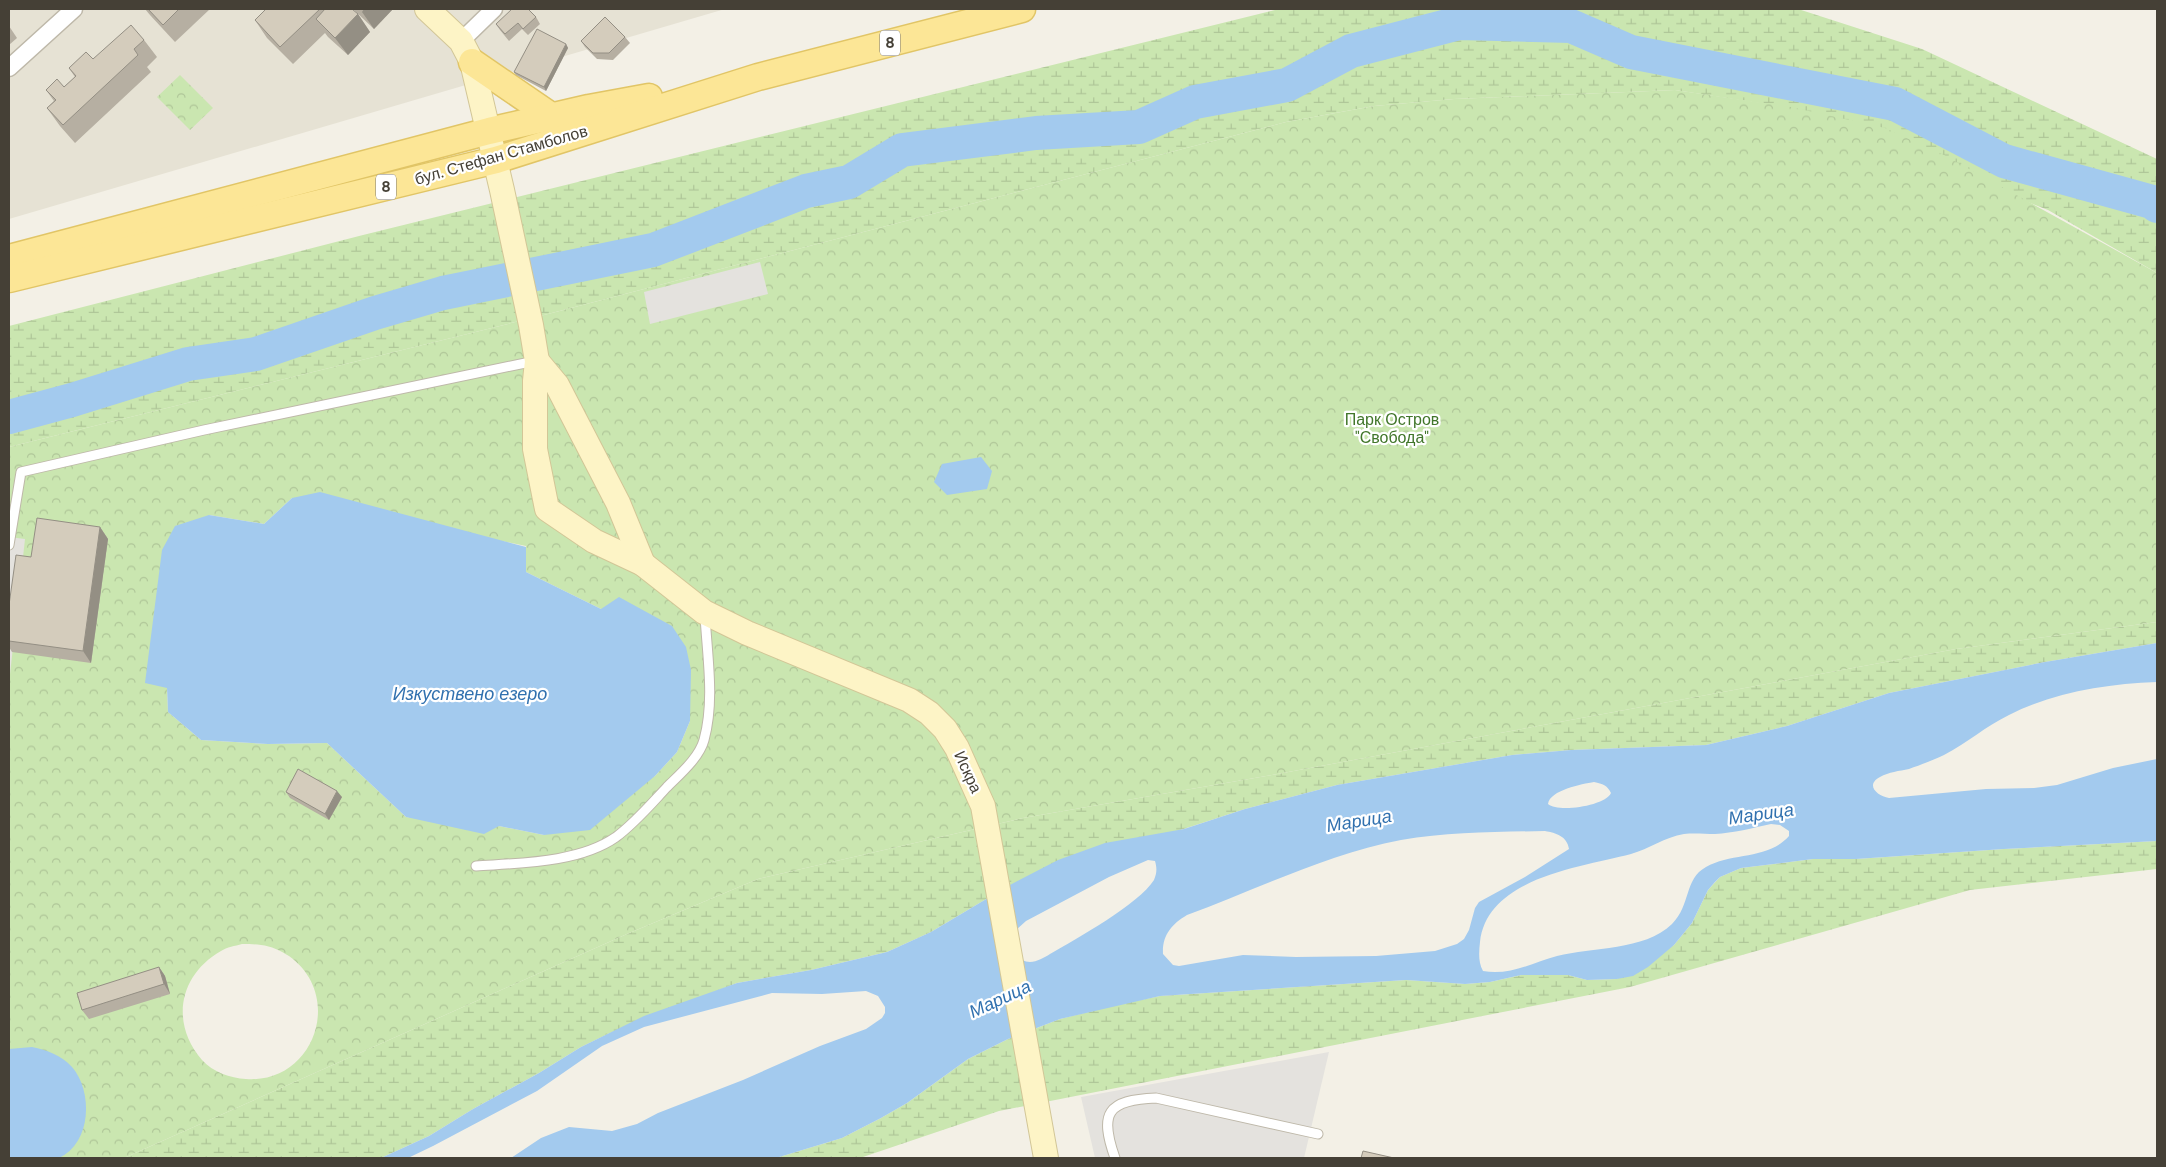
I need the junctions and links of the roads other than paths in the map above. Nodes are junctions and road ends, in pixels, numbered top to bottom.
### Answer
1 (74, 9) edge
2 (427, 9) edge
3 (494, 9) edge
4 (1022, 9) edge
5 (467, 52) junction
6 (9, 68) edge
7 (758, 77) junction
8 (551, 116) junction
9 (489, 131) junction
10 (496, 160) junction
11 (9, 258) edge
12 (9, 278) edge
13 (537, 361) junction
14 (9, 545) edge
15 (643, 564) junction
16 (704, 612) junction
17 (476, 866) dead end
18 (1318, 1134) dead end
19 (1046, 1158) edge
20 (1115, 1158) edge

1 - 6 street
2 - 5 street
3 - 5 street
4 - 7 main road, бул. Стефан Стамболов / 8
5 - 8 main road
5 - 9 street
7 - 8 main road, бул. Стефан Стамболов / 8
7 - 10 main road, бул. Стефан Стамболов / 8
8 - 9 main road, бул. Стефан Стамболов / 8
9 - 10 street
9 - 11 main road, бул. Стефан Стамболов / 8
10 - 12 main road, бул. Стефан Стамболов / 8
10 - 13 street
13 - 14 lane
13 - 15 street
13 - 15 street, Искра
15 - 16 street, Искра
16 - 17 lane
16 - 19 street, Искра
18 - 20 lane

